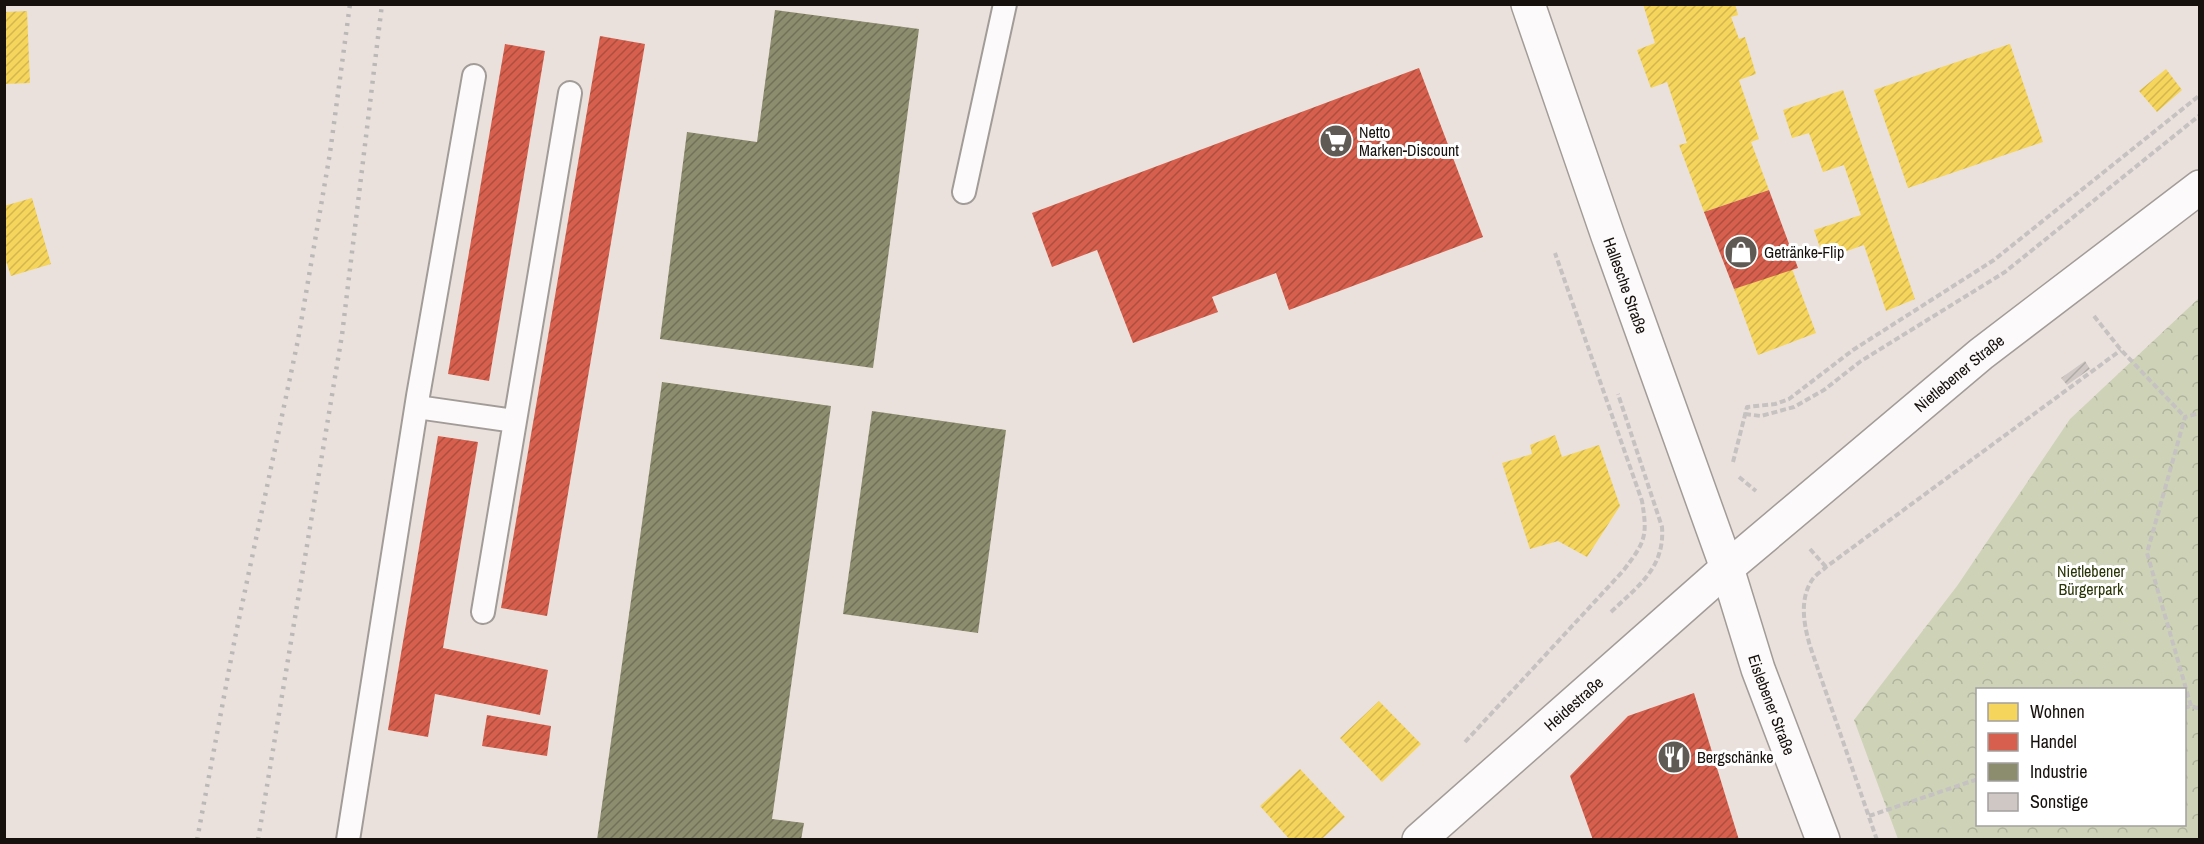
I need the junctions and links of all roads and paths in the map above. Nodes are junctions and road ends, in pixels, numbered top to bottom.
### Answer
1 (1005, 4) edge
2 (1528, 4) edge
3 (474, 76) dead end
4 (570, 93) dead end
5 (2199, 95) edge
6 (2199, 115) edge
7 (2199, 187) edge
8 (963, 192) dead end
9 (1555, 253) dead end
10 (1615, 384) dead end
11 (417, 407) junction
12 (2199, 413) edge
13 (1745, 414) junction
14 (2185, 417) junction
15 (514, 421) junction
16 (1731, 472) dead end
17 (1727, 568) junction
18 (483, 612) dead end
19 (1611, 613) dead end
20 (2186, 688) edge
21 (2186, 689) edge
22 (2191, 706) junction
23 (2186, 707) edge
24 (2199, 709) edge
25 (1461, 746) dead end
26 (1976, 779) edge
27 (1869, 816) junction
28 (348, 840) edge
29 (1419, 840) edge
30 (1823, 840) edge
31 (1877, 840) edge

1 - 8 lane
2 - 17 main road, Hallesche Straße
3 - 11 lane
4 - 15 lane
5 - 13 path
6 - 13 path
7 - 17 main road, Nietlebener Straße
9 - 25 path
10 - 19 path
11 - 15 lane
11 - 28 lane
12 - 14 path
13 - 16 path
14 - 20 path
14 - 27 path
15 - 18 lane
17 - 29 main road, Heidestraße
17 - 30 main road, Eislebener Straße
21 - 22 path
22 - 23 path
22 - 24 path
26 - 27 path
27 - 31 path

